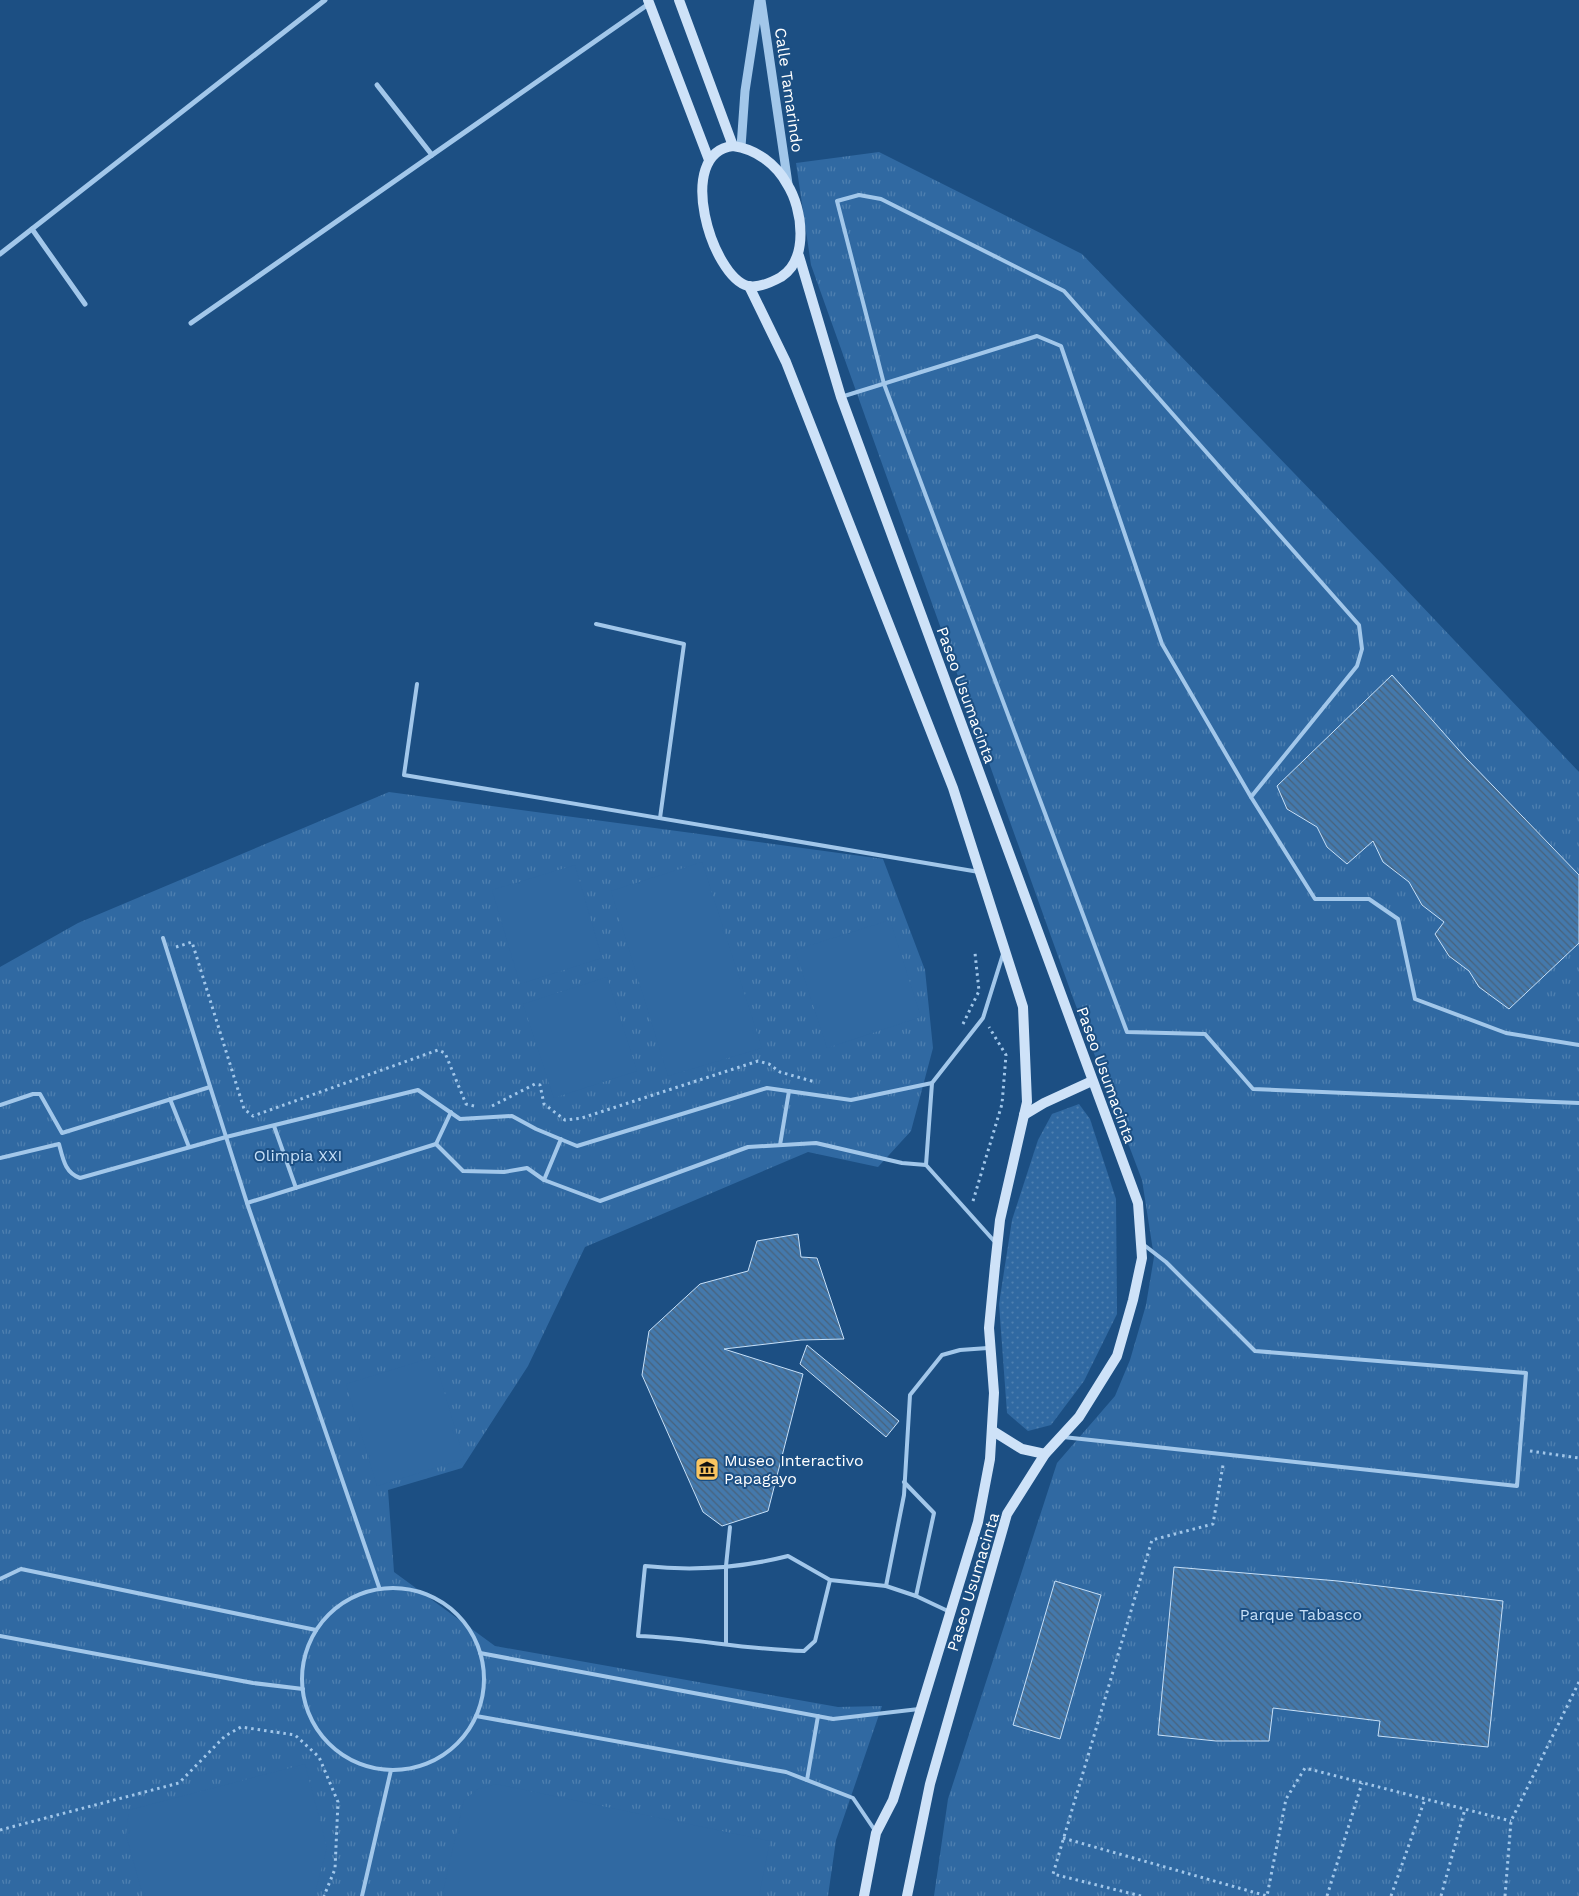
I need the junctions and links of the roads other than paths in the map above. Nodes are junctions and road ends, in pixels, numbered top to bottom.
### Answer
1 (325, 0) edge
2 (679, 0) edge
3 (760, 0) edge
4 (649, 2) edge
5 (377, 85) dead end
6 (737, 146) junction
7 (432, 155) junction
8 (709, 160) junction
9 (788, 184) junction
10 (32, 229) junction
11 (0, 254) edge
12 (799, 256) junction
13 (748, 286) junction
14 (85, 304) dead end
15 (192, 323) dead end
16 (884, 384) junction
17 (841, 397) junction
18 (596, 624) dead end
19 (417, 684) dead end
20 (1251, 797) junction
21 (660, 818) junction
22 (980, 872) junction
23 (163, 938) dead end
24 (1004, 949) junction
25 (1579, 1045) edge
26 (1092, 1081) junction
27 (932, 1083) junction
28 (210, 1087) junction
29 (789, 1091) junction
30 (170, 1099) junction
31 (1579, 1103) edge
32 (0, 1105) edge
33 (450, 1112) junction
34 (1024, 1115) junction
35 (274, 1126) junction
36 (62, 1133) junction
37 (226, 1137) junction
38 (560, 1139) junction
39 (59, 1144) junction
40 (436, 1144) junction
41 (780, 1145) junction
42 (189, 1147) junction
43 (0, 1158) edge
44 (926, 1165) junction
45 (544, 1180) junction
46 (296, 1188) junction
47 (247, 1203) junction
48 (1141, 1242) junction
49 (998, 1244) junction
50 (990, 1347) junction
51 (993, 1431) junction
52 (1061, 1437) junction
53 (1045, 1454) junction
54 (904, 1482) junction
55 (730, 1527) dead end
56 (726, 1566) junction
57 (0, 1579) edge
58 (830, 1580) junction
59 (886, 1586) junction
60 (379, 1587) junction
61 (916, 1596) junction
62 (950, 1612) junction
63 (316, 1630) junction
64 (0, 1636) edge
65 (726, 1643) junction
66 (480, 1653) junction
67 (303, 1688) junction
68 (921, 1709) junction
69 (476, 1716) junction
70 (818, 1716) junction
71 (391, 1770) junction
72 (807, 1780) junction
73 (876, 1833) junction
74 (362, 1896) edge
75 (864, 1896) edge
76 (907, 1896) edge

1 - 10 street
2 - 6 main road
3 - 6 street, Calle Tamarindo
3 - 9 street, Calle Tamarindo
4 - 7 street
4 - 8 main road
5 - 7 street
6 - 8 main road
6 - 9 main road
7 - 15 street
8 - 13 main road
9 - 12 main road
10 - 11 street
10 - 14 street
12 - 13 main road
12 - 17 main road, Paseo Usumacinta
13 - 22 main road, Paseo Usumacinta
16 - 17 lane
16 - 20 lane
16 - 20 lane
16 - 31 lane
17 - 26 main road, Paseo Usumacinta
18 - 21 lane
19 - 21 lane
20 - 25 lane
21 - 22 lane
22 - 24 main road, Paseo Usumacinta
23 - 28 lane
24 - 27 lane
24 - 34 main road, Paseo Usumacinta
26 - 34 main road
26 - 48 main road, Paseo Usumacinta
27 - 29 lane
27 - 44 lane
28 - 30 lane
28 - 37 lane
29 - 38 lane
29 - 41 lane
30 - 36 lane
30 - 42 lane
32 - 36 lane
33 - 35 lane
33 - 38 lane
33 - 40 lane
34 - 49 main road, Paseo Usumacinta
35 - 37 lane
35 - 46 lane
36 - 39 lane
37 - 42 lane
37 - 47 lane
38 - 45 lane
39 - 42 lane
39 - 43 lane
40 - 45 lane
40 - 46 lane
41 - 44 lane
41 - 45 lane
44 - 49 lane
46 - 47 lane
47 - 60 lane
48 - 52 main road, Paseo Usumacinta
48 - 52 lane
49 - 50 main road, Paseo Usumacinta
50 - 51 main road, Paseo Usumacinta
50 - 54 lane
51 - 53 main road
51 - 62 main road, Paseo Usumacinta
52 - 53 main road, Paseo Usumacinta
53 - 76 main road, Paseo Usumacinta
54 - 59 lane
54 - 61 lane
55 - 56 lane
56 - 58 lane
56 - 65 lane
56 - 65 lane
57 - 63 lane
58 - 59 lane
58 - 65 lane
59 - 61 lane
60 - 63 lane
60 - 66 lane
61 - 62 lane
62 - 68 main road, Paseo Usumacinta
63 - 67 lane
64 - 67 lane
66 - 69 lane
66 - 70 lane
67 - 71 lane
68 - 70 lane
68 - 73 main road, Paseo Usumacinta
69 - 71 lane
69 - 72 lane
70 - 72 lane
71 - 74 lane
72 - 73 lane
73 - 75 main road, Paseo Usumacinta

